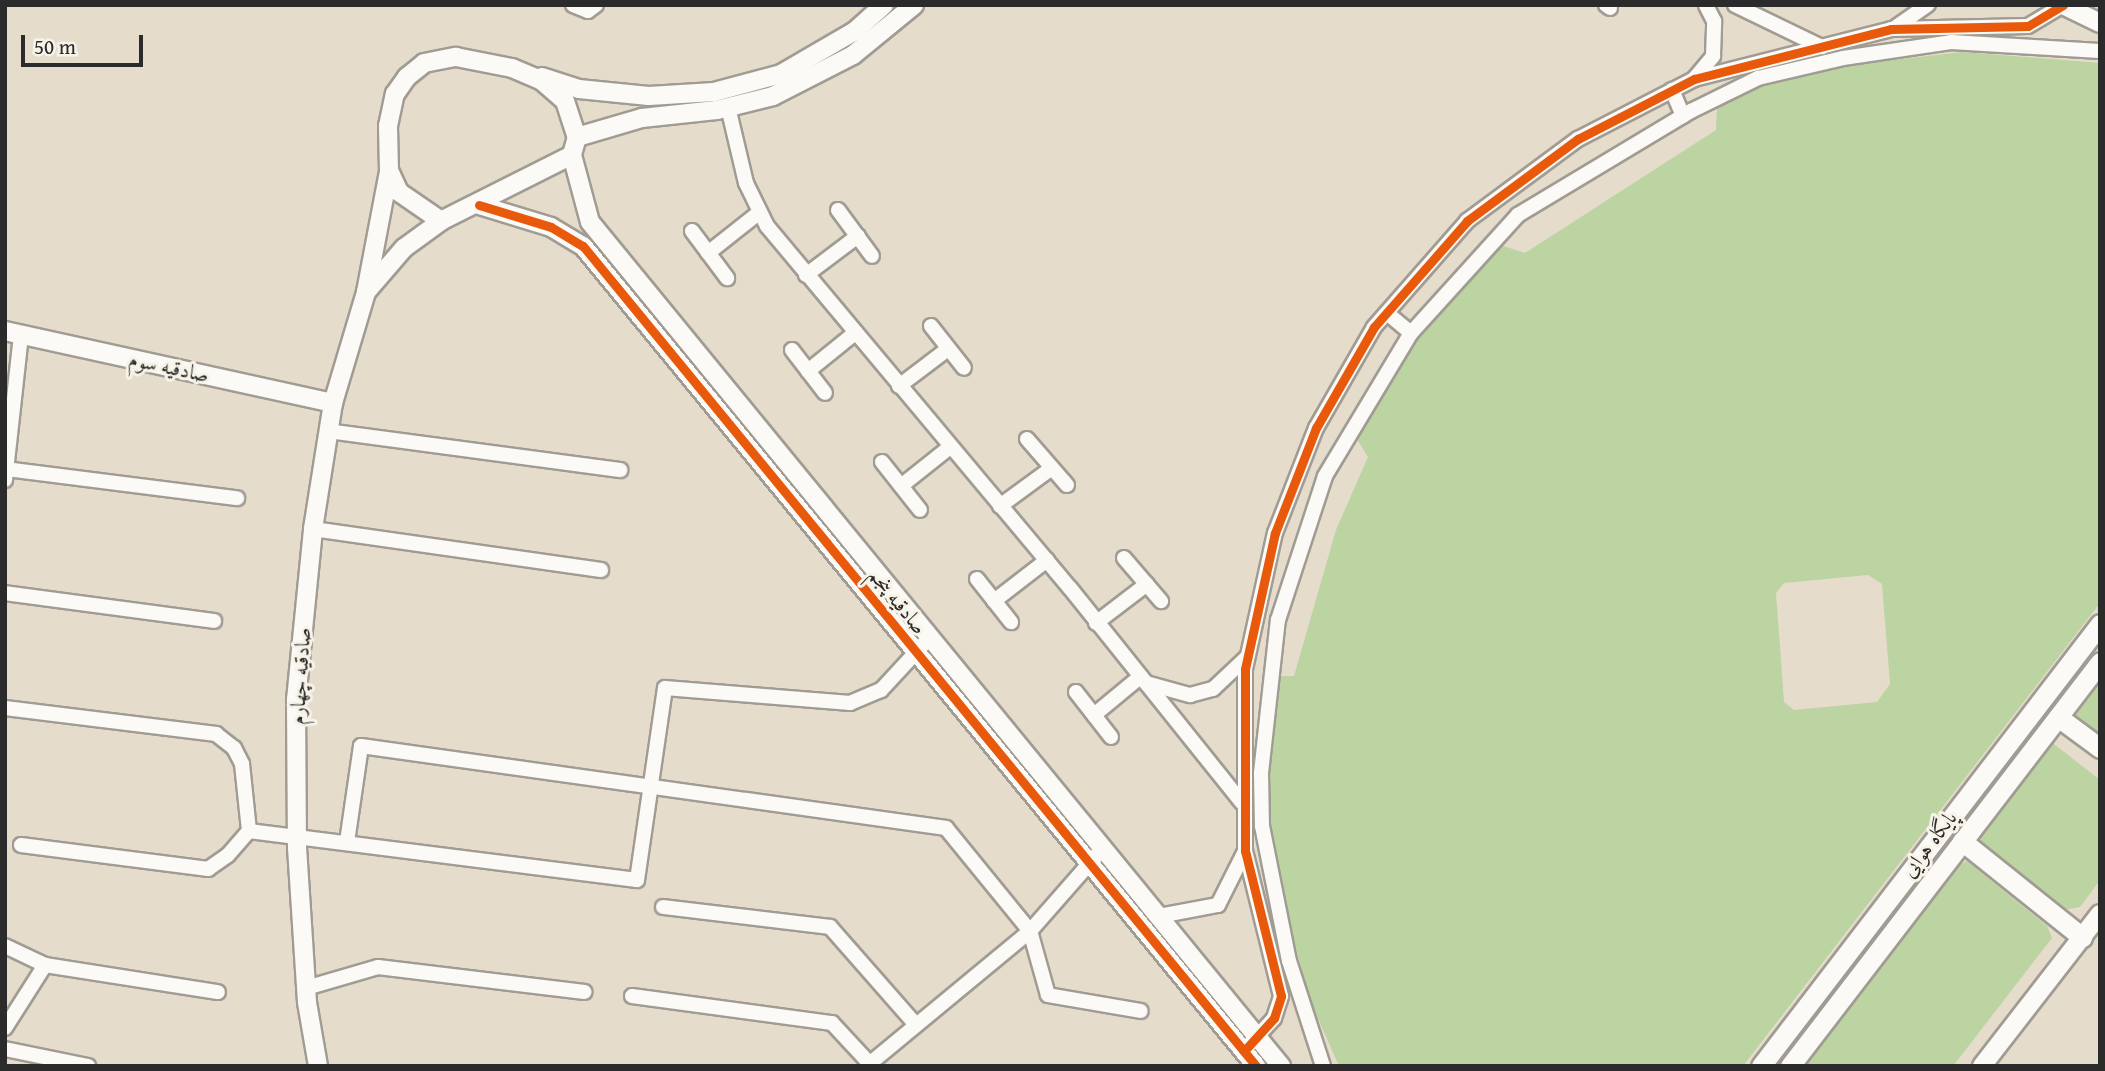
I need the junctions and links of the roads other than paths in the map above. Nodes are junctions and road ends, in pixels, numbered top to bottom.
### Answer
1 (573, 5) edge
2 (596, 5) edge
3 (884, 5) edge
4 (915, 5) edge
5 (1706, 5) edge
6 (1735, 5) edge
7 (1928, 5) edge
8 (2063, 5) edge
9 (2100, 23) edge
10 (1891, 29) junction
11 (1822, 47) junction
12 (2100, 51) edge
13 (512, 68) junction
14 (1693, 79) junction
15 (1672, 90) junction
16 (649, 96) junction
17 (728, 107) junction
18 (1683, 116) junction
19 (652, 117) junction
20 (577, 137) junction
21 (572, 155) junction
22 (389, 171) junction
23 (479, 205) junction
24 (838, 210) dead end
25 (760, 212) junction
26 (441, 222) junction
27 (692, 231) dead end
28 (598, 232) junction
29 (858, 236) junction
30 (583, 246) junction
31 (708, 253) junction
32 (872, 256) dead end
33 (806, 275) junction
34 (726, 278) dead end
35 (366, 292) junction
36 (1387, 313) junction
37 (931, 326) dead end
38 (13, 333) edge
39 (855, 333) junction
40 (1411, 333) junction
41 (948, 349) junction
42 (792, 350) dead end
43 (964, 368) dead end
44 (808, 371) junction
45 (899, 386) junction
46 (825, 393) dead end
47 (333, 403) junction
48 (328, 431) junction
49 (8, 438) edge
50 (1027, 439) dead end
51 (950, 447) junction
52 (882, 462) dead end
53 (1052, 468) junction
54 (620, 470) dead end
55 (6, 475) edge
56 (1067, 485) dead end
57 (901, 486) junction
58 (237, 498) dead end
59 (1000, 506) junction
60 (920, 510) dead end
61 (313, 528) junction
62 (1124, 558) dead end
63 (1046, 560) junction
64 (601, 570) dead end
65 (977, 579) dead end
66 (1147, 584) junction
67 (5, 593) edge
68 (994, 601) junction
69 (1161, 601) dead end
70 (214, 621) dead end
71 (1011, 622) dead end
72 (1096, 623) junction
73 (2100, 624) edge
74 (930, 637) junction
75 (915, 650) junction
76 (1248, 656) junction
77 (2100, 662) edge
78 (1143, 680) junction
79 (1076, 692) dead end
80 (5, 708) edge
81 (1094, 715) junction
82 (2058, 717) junction
83 (1111, 737) dead end
84 (2100, 748) edge
85 (650, 789) junction
86 (1243, 805) junction
87 (249, 831) junction
88 (297, 835) junction
89 (1962, 841) junction
90 (347, 842) junction
91 (21, 845) dead end
92 (1103, 848) junction
93 (1245, 851) junction
94 (1090, 863) junction
95 (663, 907) dead end
96 (2100, 914) edge
97 (1159, 916) junction
98 (1030, 931) junction
99 (2082, 937) junction
100 (5, 946) edge
101 (45, 965) junction
102 (306, 988) junction
103 (218, 992) dead end
104 (584, 992) dead end
105 (632, 996) dead end
106 (1140, 1011) dead end
107 (916, 1025) junction
108 (5, 1028) edge
109 (1257, 1036) junction
110 (1780, 1041) junction
111 (5, 1049) edge
112 (1244, 1051) junction
113 (1794, 1061) edge
114 (869, 1065) edge
115 (88, 1066) edge
116 (318, 1066) edge
117 (1256, 1066) edge
118 (1281, 1066) edge
119 (1322, 1066) edge
120 (1761, 1066) edge
121 (1982, 1066) edge

1 - 2 street
3 - 16 street
4 - 17 street
5 - 14 street
6 - 11 street
7 - 10 street
8 - 9 street
8 - 10 street
10 - 11 street
11 - 14 street
12 - 18 street
13 - 16 street
13 - 20 street
13 - 22 street
14 - 15 street
15 - 18 street
15 - 36 street
16 - 19 street
17 - 19 street
17 - 25 street
18 - 40 street
19 - 20 street
20 - 21 street
21 - 23 street
21 - 28 street, صادقیه پنجم
22 - 26 street
22 - 35 street, صادقیه چهارم
23 - 26 street
23 - 30 street, صادقیه پنجم
24 - 29 street
25 - 31 street
25 - 33 street
26 - 35 street
27 - 31 street
28 - 30 street
28 - 74 street, صادقیه پنجم
29 - 32 street
29 - 33 street
30 - 75 street, صادقیه پنجم
31 - 34 street
33 - 39 street
35 - 47 street, صادقیه چهارم
36 - 40 street
36 - 76 street
37 - 41 street
38 - 47 street, صادقیه سوم
38 - 49 street
39 - 44 street
39 - 45 street
40 - 119 street
41 - 43 street
41 - 45 street
42 - 44 street
44 - 46 street
45 - 51 street
47 - 48 street, صادقیه چهارم
48 - 54 street
48 - 61 street, صادقیه چهارم
49 - 55 street
50 - 53 street
51 - 57 street
51 - 59 street
52 - 57 street
53 - 56 street
53 - 59 street
55 - 58 street
57 - 60 street
59 - 63 street
61 - 64 street
61 - 88 street, صادقیه چهارم
62 - 66 street
63 - 68 street
63 - 72 street
65 - 68 street
66 - 69 street
66 - 72 street
67 - 70 street
68 - 71 street
72 - 78 street
73 - 110 main road, پایگاه هوایی
74 - 75 street
74 - 92 street, صادقیه پنجم
75 - 85 street
75 - 94 street, صادقیه پنجم
76 - 78 street
76 - 86 street
77 - 82 main road, پایگاه هوایی
78 - 81 street
78 - 86 street
79 - 81 street
80 - 87 street
81 - 83 street
82 - 84 main road
82 - 89 main road, پایگاه هوایی
85 - 90 street
85 - 90 street
85 - 98 street
86 - 93 street
87 - 88 street
87 - 91 street
88 - 90 street
88 - 102 street, صادقیه چهارم
89 - 99 main road
89 - 113 main road, پایگاه هوایی
92 - 94 street
92 - 97 street, صادقیه پنجم
93 - 97 street
93 - 109 street
94 - 98 street
94 - 112 street, صادقیه پنجم
95 - 107 street
96 - 99 street
97 - 109 street, صادقیه پنجم
98 - 106 street
98 - 107 street
99 - 121 street
100 - 101 street
101 - 103 street
101 - 108 street
102 - 104 street
102 - 116 street, صادقیه چهارم
105 - 114 street
107 - 114 street
109 - 112 street
109 - 118 street, صادقیه پنجم
110 - 113 main road
110 - 120 main road, پایگاه هوایی
111 - 115 street
112 - 117 street, صادقیه پنجم

